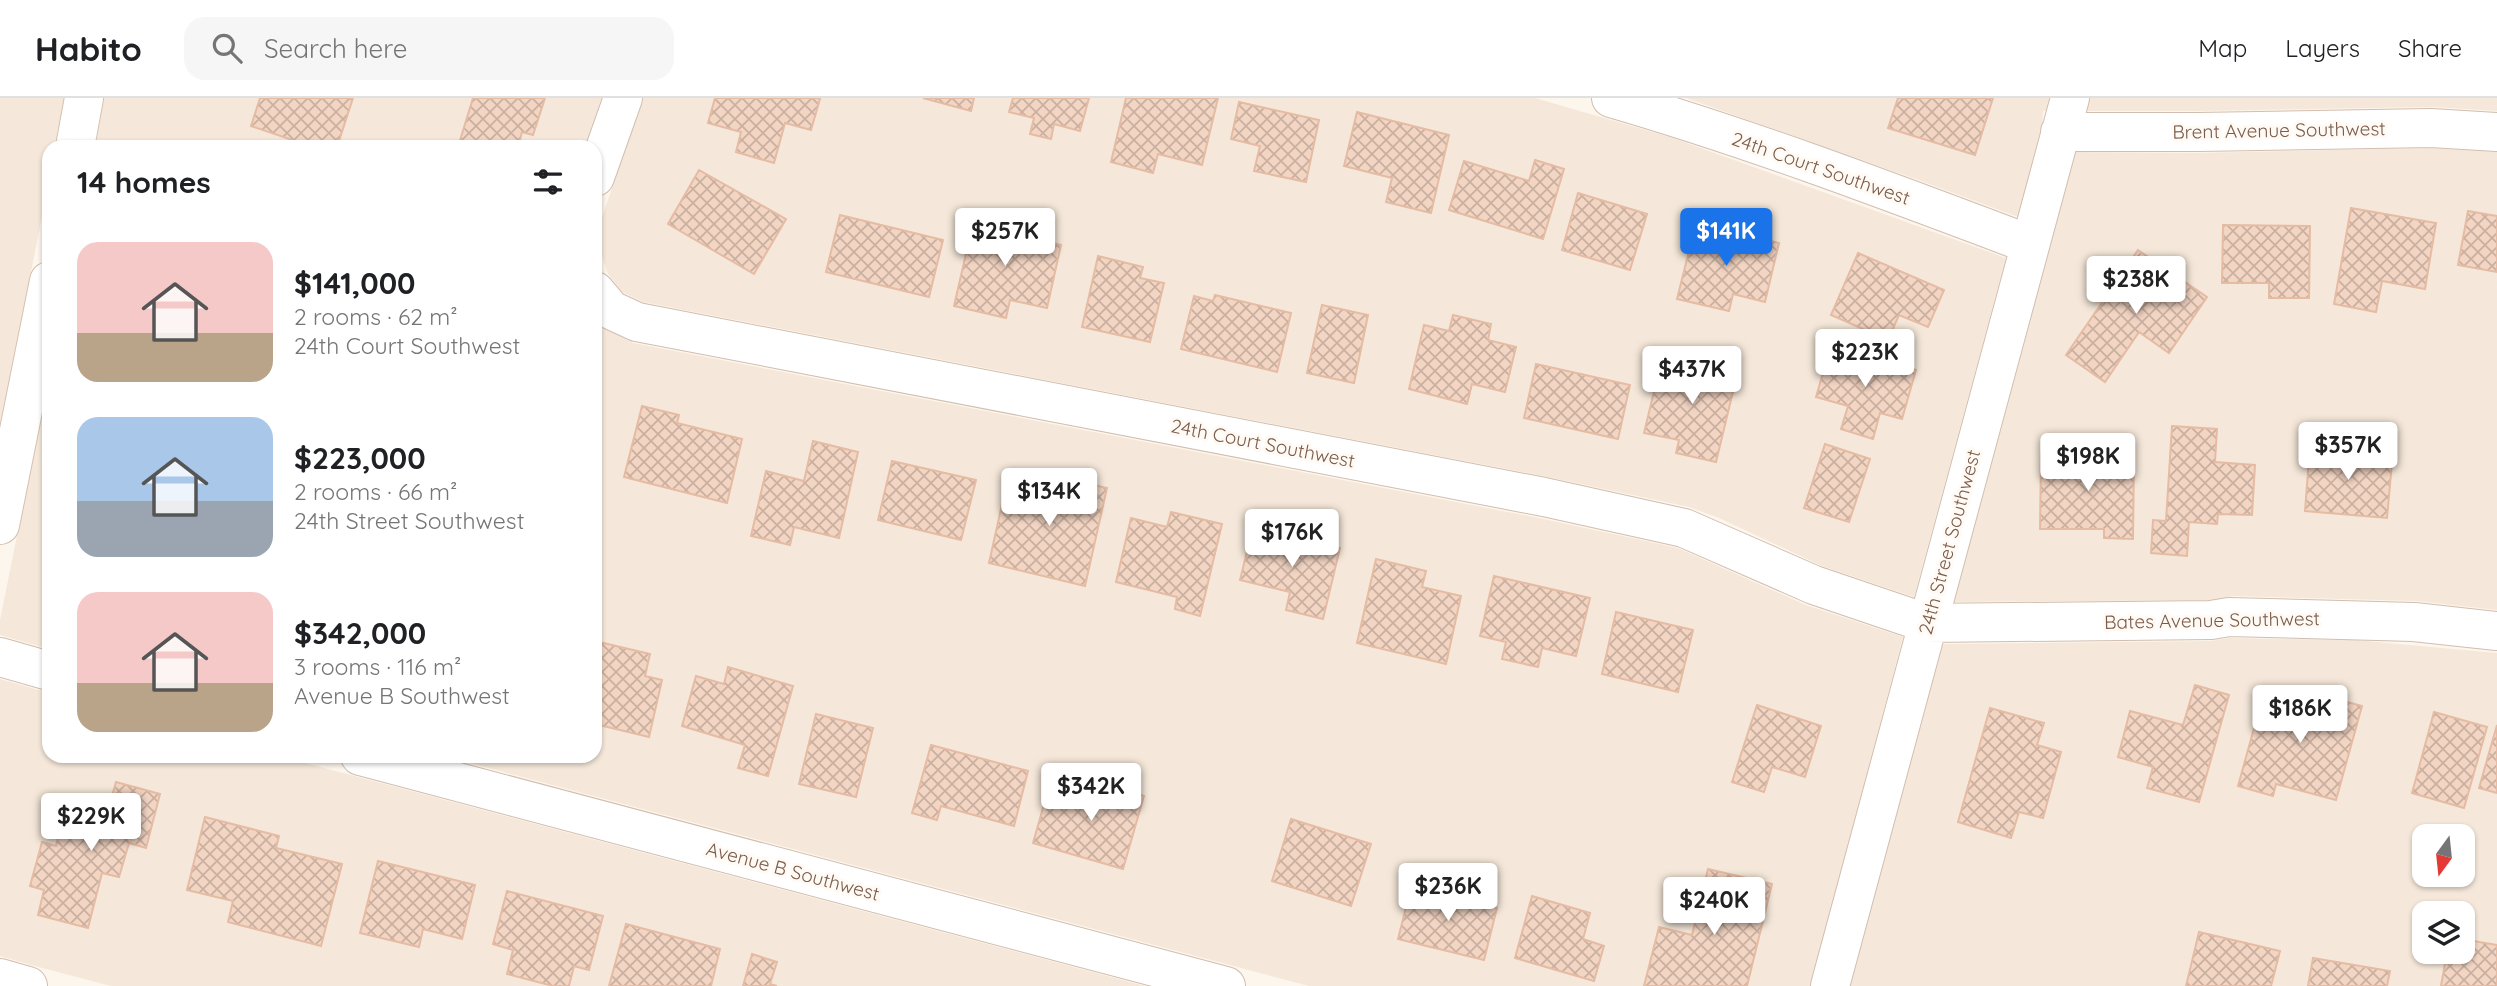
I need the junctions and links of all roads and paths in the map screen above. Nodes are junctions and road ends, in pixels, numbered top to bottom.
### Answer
1 (84, 98) edge
2 (624, 98) edge
3 (1611, 98) edge
4 (2065, 115) edge
5 (2497, 132) edge
6 (76, 140) edge
7 (602, 158) edge
8 (2029, 244) junction
9 (602, 299) edge
10 (42, 316) edge
11 (0, 525) edge
12 (1926, 623) junction
13 (2497, 631) edge
14 (0, 657) edge
15 (42, 669) edge
16 (386, 763) edge
17 (0, 978) edge
18 (28, 986) edge
19 (1227, 986) edge
20 (1830, 986) edge

1 - 6 street
2 - 7 street
3 - 8 street, 24th Court Southwest
4 - 5 street, Brent Avenue Southwest
4 - 8 street, 24th Street Southwest
8 - 12 street, 24th Street Southwest
9 - 12 street, 24th Court Southwest
10 - 11 street
12 - 13 street, Bates Avenue Southwest
12 - 20 street, 24th Street Southwest
14 - 15 street
16 - 19 street, Avenue B Southwest
17 - 18 street

